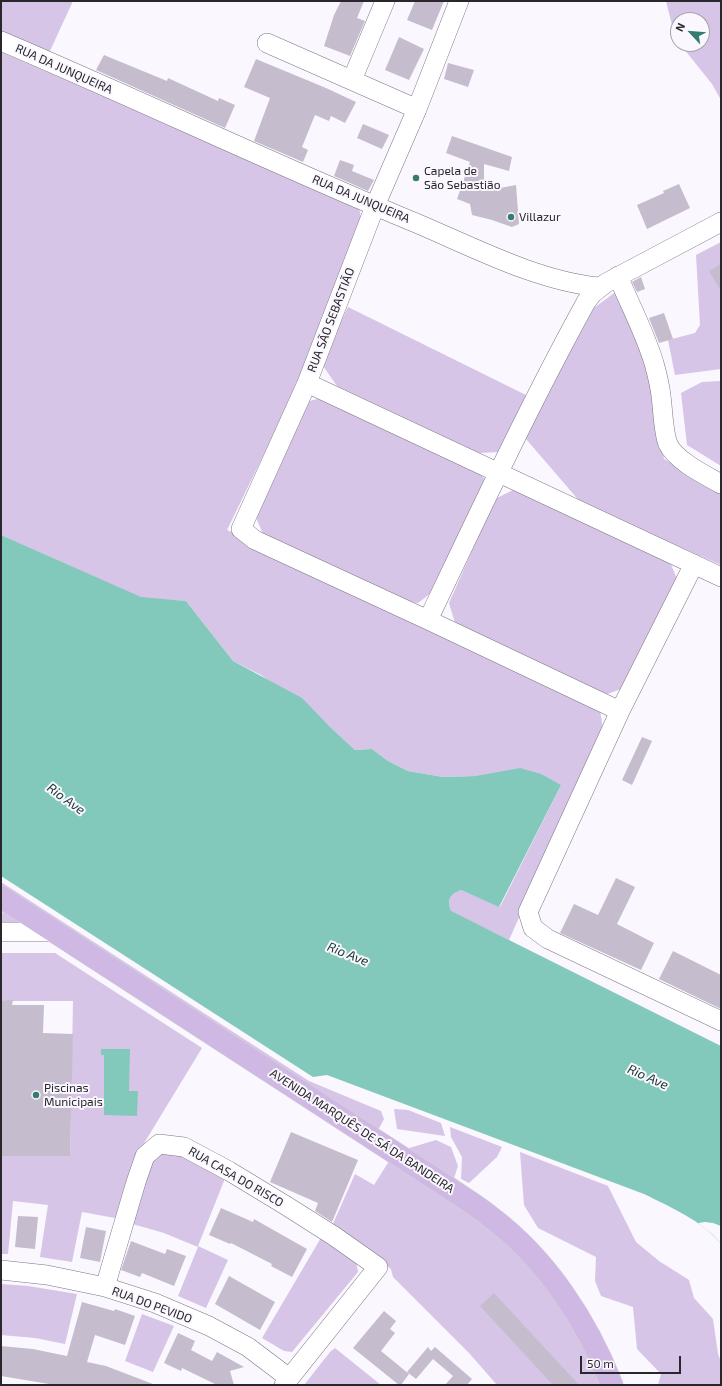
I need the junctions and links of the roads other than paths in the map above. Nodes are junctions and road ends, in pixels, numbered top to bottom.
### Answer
1 (385, 1) edge
2 (459, 1) edge
3 (1, 41) edge
4 (267, 44) dead end
5 (352, 80) junction
6 (417, 109) junction
7 (375, 206) junction
8 (721, 222) edge
9 (618, 276) junction
10 (599, 287) junction
11 (307, 383) junction
12 (498, 473) junction
13 (721, 484) edge
14 (694, 564) junction
15 (721, 577) edge
16 (428, 620) junction
17 (620, 711) junction
18 (1, 897) edge
19 (1, 932) edge
20 (55, 932) junction
21 (721, 1021) edge
22 (1, 1270) edge
23 (105, 1287) junction
24 (286, 1381) edge
25 (612, 1385) edge

1 - 5 street
2 - 6 street, RUA SÃO SEBASTIÃO
3 - 7 street, RUA DA JUNQUEIRA
4 - 5 street
5 - 6 street
6 - 7 street, RUA SÃO SEBASTIÃO
7 - 10 street, RUA DA JUNQUEIRA
7 - 11 street, RUA SÃO SEBASTIÃO
8 - 9 street
9 - 10 street
9 - 13 street
10 - 12 street
11 - 12 street
11 - 16 street, RUA SÃO SEBASTIÃO
12 - 14 street
12 - 16 street
14 - 15 street
14 - 17 street
16 - 17 street
17 - 21 street
18 - 20 main road, AVENIDA MARQUÊS DE SÁ DA BANDEIRA
19 - 20 street
20 - 25 main road, AVENIDA MARQUÊS DE SÁ DA BANDEIRA
22 - 23 street, RUA DO PEVIDO
23 - 24 street, RUA DO PEVIDO
23 - 24 street, RUA CASA DO RISCO

